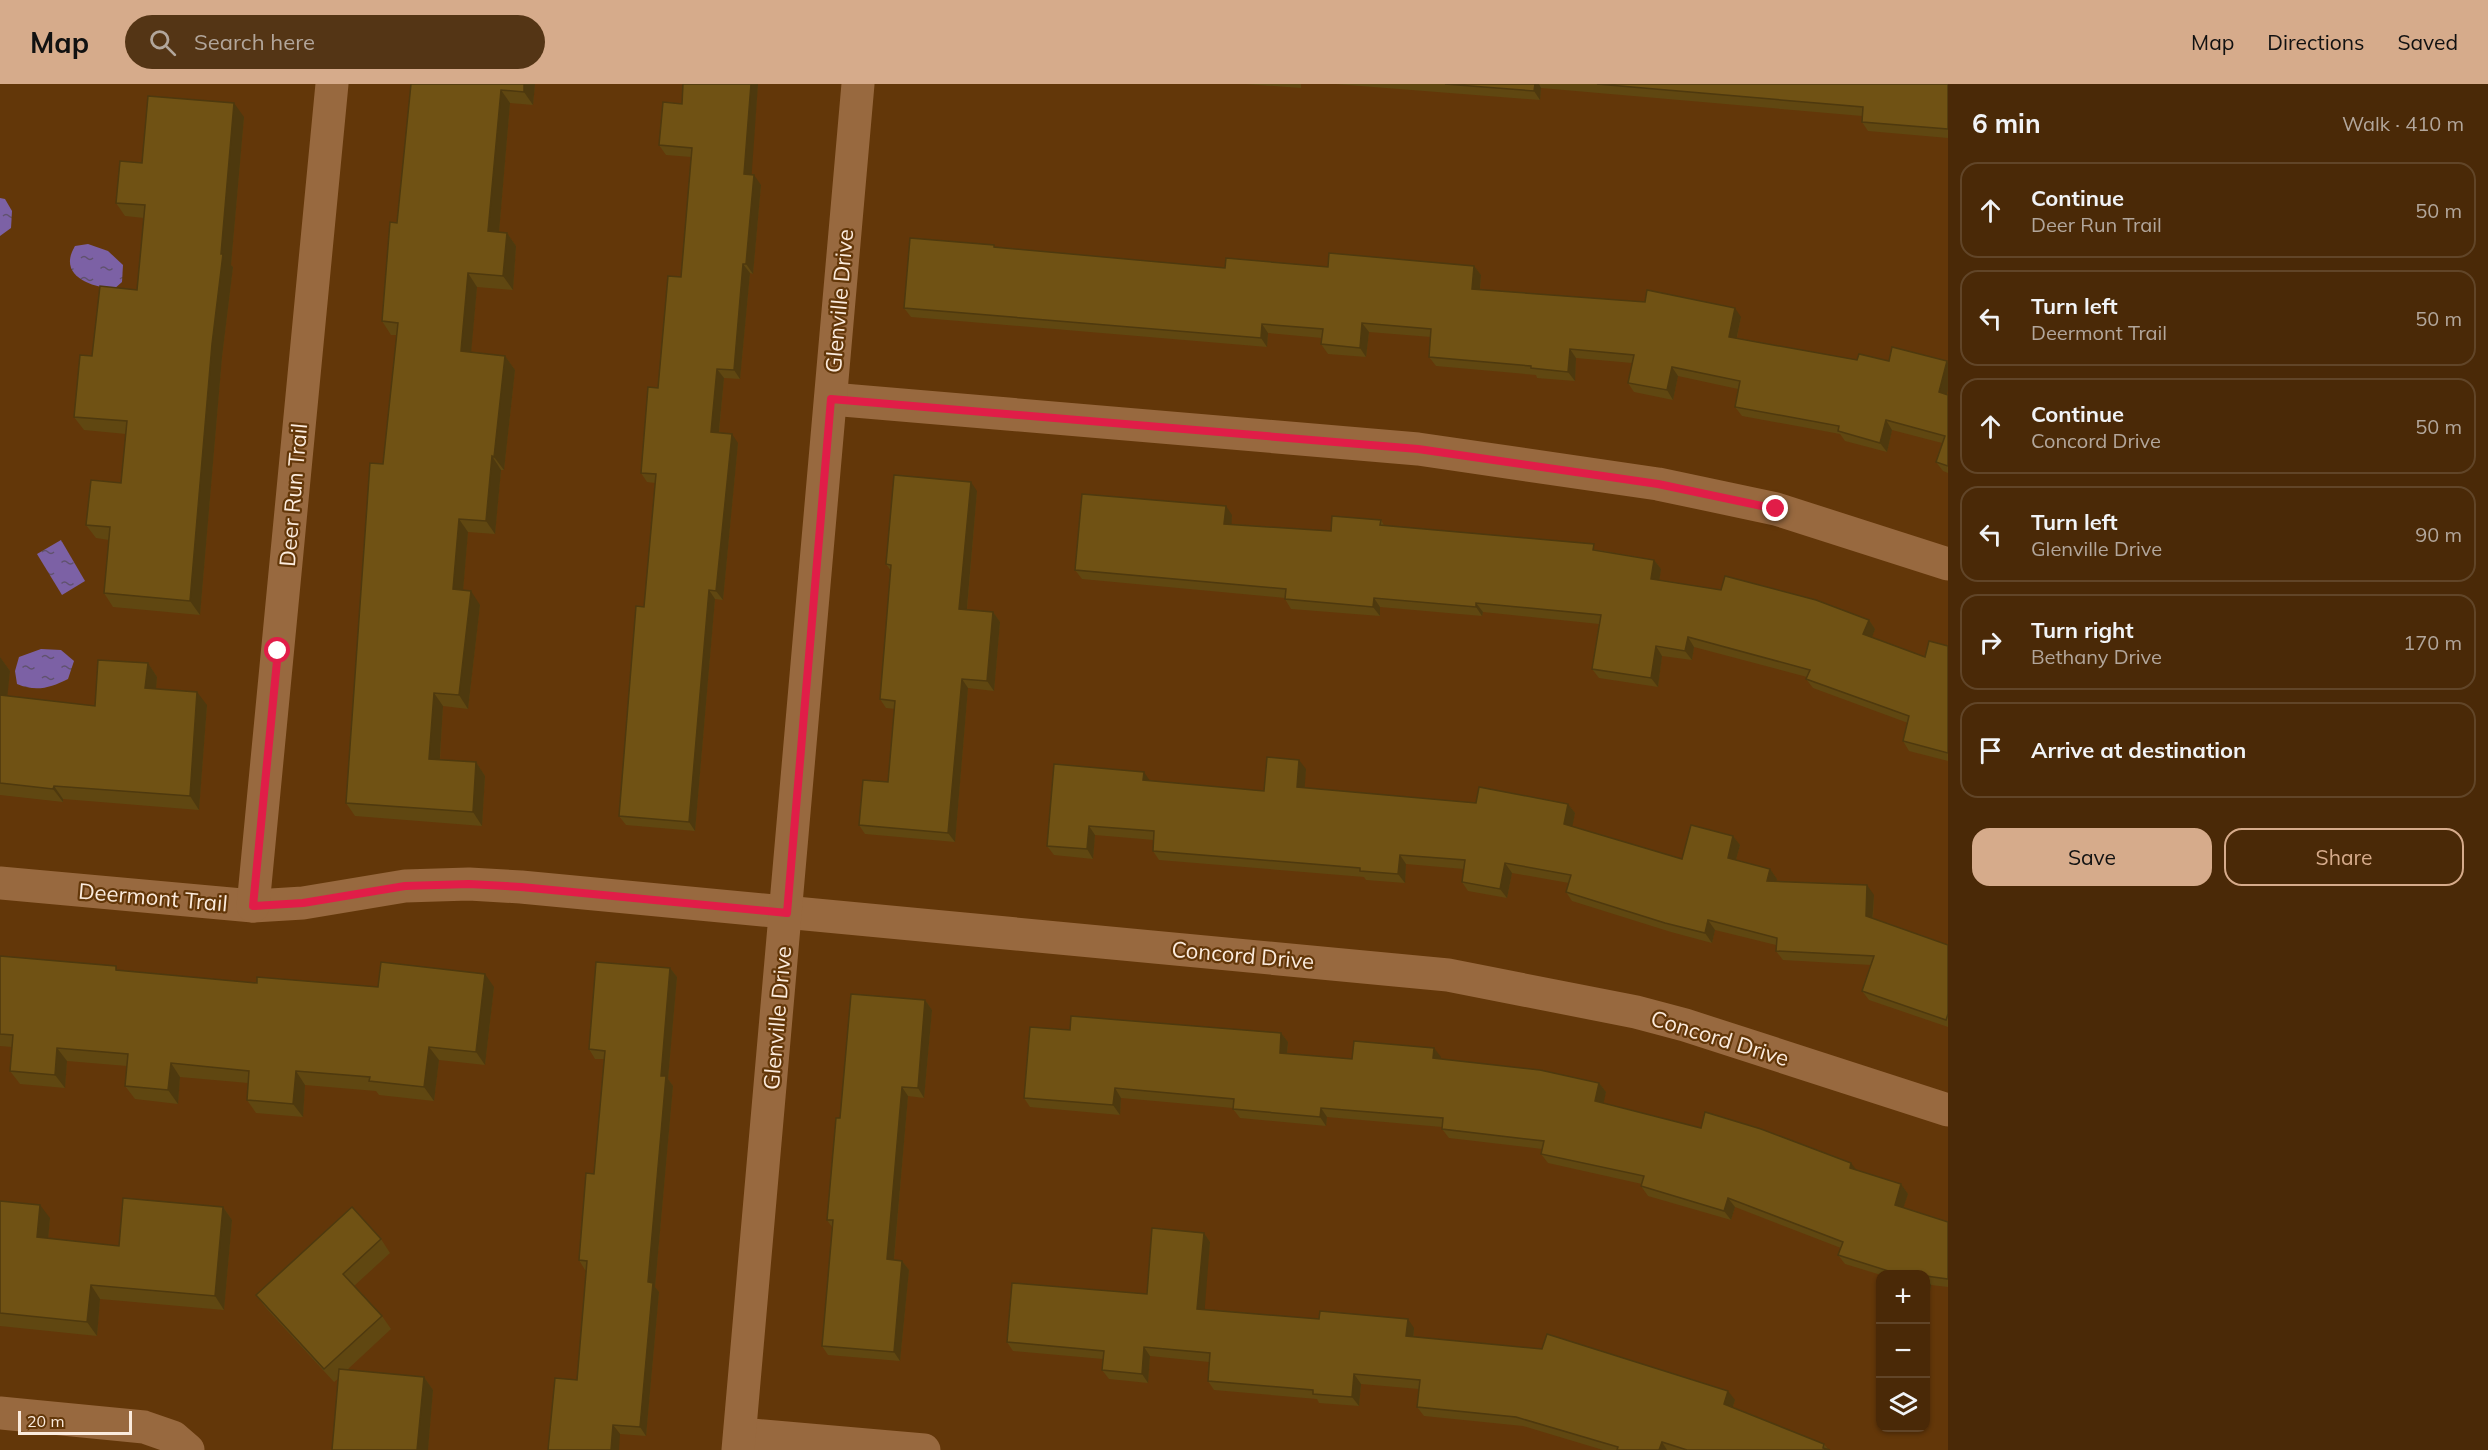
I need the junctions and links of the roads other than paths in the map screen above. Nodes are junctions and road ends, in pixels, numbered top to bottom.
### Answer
1 (332, 84) edge
2 (858, 84) edge
3 (831, 399) junction
4 (1948, 564) edge
5 (0, 883) edge
6 (521, 887) joint
7 (253, 906) junction
8 (787, 913) junction
9 (1948, 1110) edge
10 (0, 1413) edge
11 (739, 1442) edge
12 (188, 1450) edge
13 (924, 1450) edge

1 - 7 street, Deer Run Trail
2 - 3 street, Glenville Drive
3 - 4 street
3 - 8 street, Glenville Drive
5 - 7 street, Deermont Trail
6 - 7 street, Deermont Trail
6 - 8 street, Concord Drive
8 - 9 street, Concord Drive
8 - 11 street, Glenville Drive
10 - 12 street
11 - 13 street

